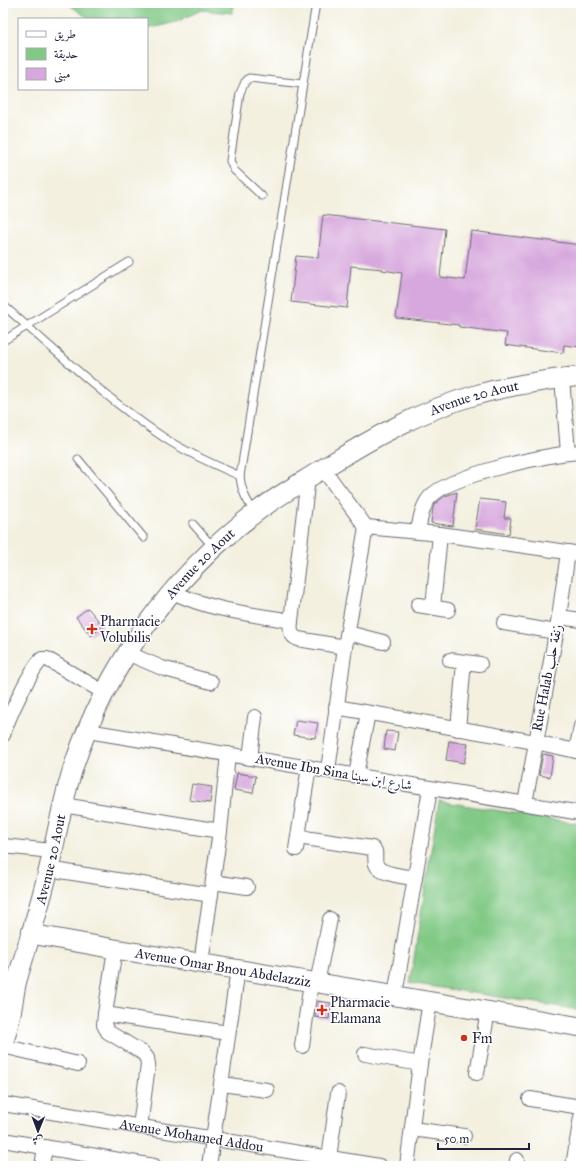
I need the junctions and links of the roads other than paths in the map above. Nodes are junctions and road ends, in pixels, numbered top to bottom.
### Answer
1 (316, 3) edge
2 (303, 84) junction
3 (262, 196) dead end
4 (129, 262) dead end
5 (3, 305) edge
6 (27, 326) junction
7 (3, 341) edge
8 (581, 376) edge
9 (562, 378) junction
10 (575, 452) edge
11 (78, 459) dead end
12 (315, 474) junction
13 (240, 476) junction
14 (255, 513) junction
15 (193, 524) dead end
16 (366, 527) junction
17 (418, 532) junction
18 (440, 534) junction
19 (144, 538) dead end
20 (214, 548) junction
21 (575, 553) edge
22 (173, 592) junction
23 (418, 605) dead end
24 (432, 607) junction
25 (448, 610) dead end
26 (559, 617) junction
27 (581, 620) edge
28 (291, 621) junction
29 (504, 623) dead end
30 (556, 632) junction
31 (348, 633) junction
32 (383, 642) dead end
33 (345, 647) junction
34 (127, 653) junction
35 (450, 660) dead end
36 (464, 662) junction
37 (480, 664) dead end
38 (211, 682) dead end
39 (105, 693) junction
40 (336, 707) junction
41 (368, 713) junction
42 (255, 717) dead end
43 (581, 726) edge
44 (458, 729) junction
45 (4, 731) edge
46 (88, 731) junction
47 (535, 742) junction
48 (579, 752) edge
49 (228, 754) junction
50 (250, 758) junction
51 (310, 767) junction
52 (328, 770) junction
53 (356, 775) junction
54 (430, 789) junction
55 (525, 803) junction
56 (63, 805) junction
57 (581, 813) edge
58 (220, 831) junction
59 (3, 846) edge
60 (52, 851) junction
61 (48, 869) junction
62 (415, 878) junction
63 (247, 887) dead end
64 (212, 889) junction
65 (330, 919) dead end
66 (31, 934) junction
67 (115, 949) junction
68 (201, 963) junction
69 (238, 969) junction
70 (314, 982) junction
71 (395, 995) junction
72 (430, 1001) junction
73 (488, 1011) junction
74 (105, 1014) junction
75 (6, 1021) edge
76 (581, 1027) edge
77 (228, 1033) junction
78 (3, 1046) edge
79 (302, 1046) dead end
80 (365, 1054) dead end
81 (78, 1064) dead end
82 (420, 1064) junction
83 (477, 1073) dead end
84 (221, 1084) junction
85 (267, 1090) dead end
86 (338, 1093) dead end
87 (530, 1099) dead end
88 (3, 1104) edge
89 (581, 1107) edge
90 (581, 1117) edge
91 (140, 1127) junction
92 (412, 1129) junction
93 (464, 1136) dead end
94 (213, 1139) junction
95 (3, 1140) edge
96 (45, 1147) junction
97 (329, 1158) junction
98 (576, 1160) edge
99 (98, 1162) edge
100 (42, 1166) edge
101 (154, 1166) edge
102 (209, 1166) edge
103 (375, 1166) edge
104 (407, 1166) edge

1 - 2 lane
2 - 3 lane
2 - 13 lane
4 - 6 lane
5 - 6 lane
6 - 7 lane
6 - 13 lane
8 - 9 street, Avenue 20 Aout
9 - 10 street
9 - 12 street, Avenue 20 Aout
10 - 17 street
11 - 19 lane
12 - 14 street, Avenue 20 Aout
12 - 16 street
12 - 28 street
13 - 14 lane
14 - 20 street, Avenue 20 Aout
15 - 20 lane
16 - 17 street
16 - 31 street
17 - 18 street
18 - 21 street
18 - 24 street
20 - 22 street, Avenue 20 Aout
21 - 26 street, Rue Halab زنقة حلب
22 - 28 street
22 - 34 street, Avenue 20 Aout
23 - 24 street
24 - 25 street
26 - 27 street
26 - 30 street, Rue Halab زنقة حلب
28 - 33 street
29 - 30 street
30 - 47 street, Rue Halab زنقة حلب
31 - 32 street
31 - 33 street
33 - 40 street
34 - 38 street
34 - 39 street, Avenue 20 Aout
35 - 36 street
36 - 37 street
36 - 44 street
39 - 45 street
39 - 46 street, Avenue 20 Aout
40 - 41 street
40 - 52 street
41 - 44 street
41 - 53 street
42 - 50 street
43 - 48 street
44 - 47 street
46 - 49 street, Avenue Ibn Sina شارع ابن سينا
46 - 56 street, Avenue 20 Aout
47 - 48 street
47 - 55 street, Rue Halab زنقة حلب
49 - 50 street, Avenue Ibn Sina شارع ابن سينا
49 - 58 street
50 - 51 street, Avenue Ibn Sina شارع ابن سينا
51 - 52 street, Avenue Ibn Sina شارع ابن سينا
51 - 62 street
52 - 53 street, Avenue Ibn Sina شارع ابن سينا
53 - 54 street, Avenue Ibn Sina شارع ابن سينا
54 - 55 street, Avenue Ibn Sina شارع ابن سينا
54 - 62 street
55 - 57 street, Avenue Ibn Sina شارع ابن سينا
56 - 58 street
56 - 60 street, Avenue 20 Aout
58 - 64 street
59 - 60 street
60 - 61 street, Avenue 20 Aout
61 - 64 street
61 - 66 street, Avenue 20 Aout
62 - 71 street
63 - 64 street
64 - 68 street
65 - 70 street
66 - 67 street, Avenue Omar Bnou Abdelazziz
66 - 75 street, Avenue 20 Aout
67 - 68 street, Avenue Omar Bnou Abdelazziz
67 - 74 street
68 - 69 street, Avenue Omar Bnou Abdelazziz
69 - 70 street, Avenue Omar Bnou Abdelazziz
69 - 77 street
70 - 71 street, Avenue Omar Bnou Abdelazziz
70 - 79 street
71 - 72 street, Avenue Omar Bnou Abdelazziz
72 - 73 street, Avenue Omar Bnou Abdelazziz
72 - 82 street
73 - 76 street, Avenue Omar Bnou Abdelazziz
73 - 83 street
74 - 77 street
74 - 91 street
75 - 78 street, Avenue 20 Aout
77 - 84 street
78 - 81 street
80 - 82 street
82 - 92 street
84 - 85 street
84 - 94 street
86 - 97 street
87 - 89 street
88 - 91 street, Avenue Mohamed Addou
90 - 98 street
91 - 94 street, Avenue Mohamed Addou
92 - 93 street
92 - 104 street
94 - 97 street, Avenue Mohamed Addou
94 - 102 street
95 - 96 street
96 - 99 street
96 - 100 street
97 - 103 street, Avenue Mohamed Addou
99 - 101 street

